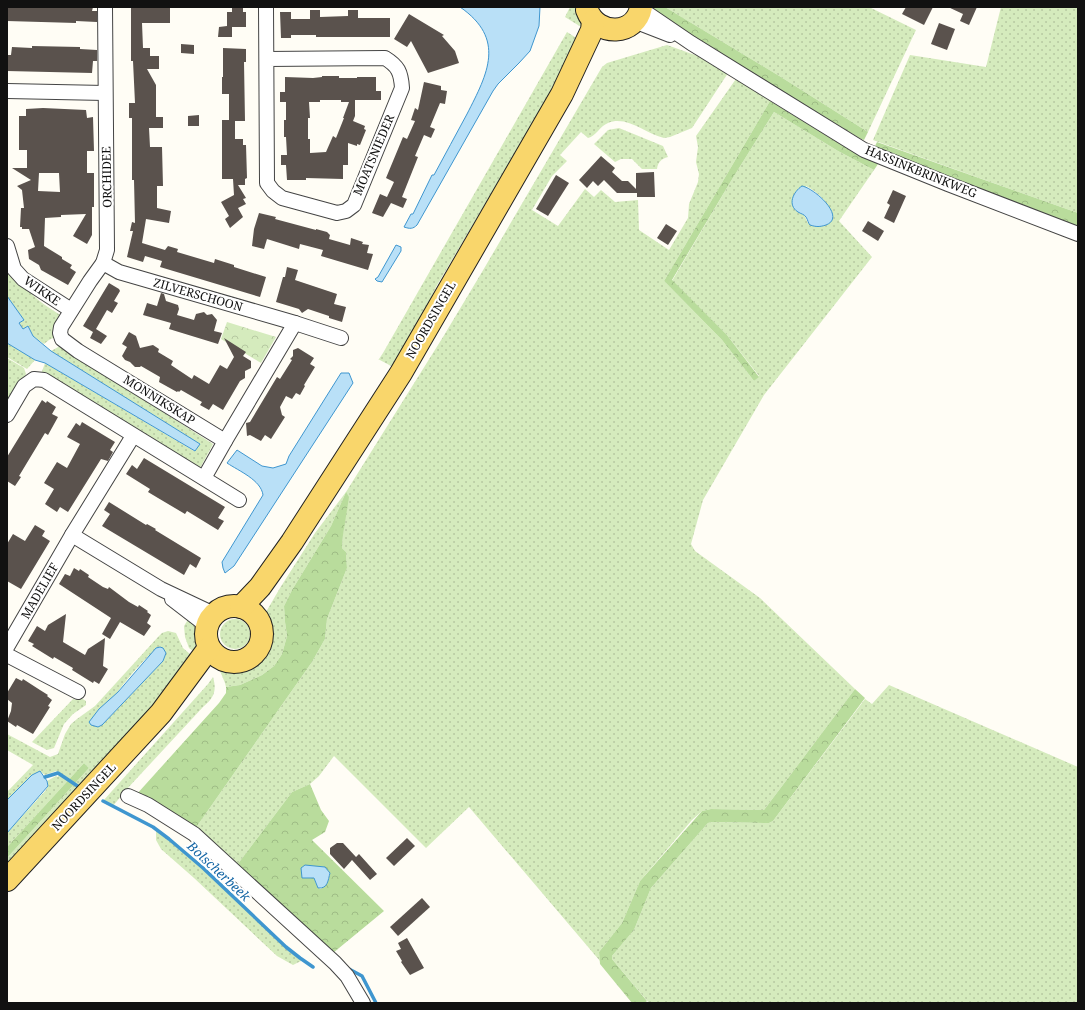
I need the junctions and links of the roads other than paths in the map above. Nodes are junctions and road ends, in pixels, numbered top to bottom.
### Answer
1 (105, 7) edge
2 (266, 7) edge
3 (639, 12) edge
4 (596, 19) edge
5 (267, 59) junction
6 (7, 91) edge
7 (105, 93) junction
8 (1078, 234) edge
9 (7, 246) edge
10 (104, 263) junction
11 (71, 310) junction
12 (295, 323) junction
13 (60, 333) joint
14 (341, 338) dead end
15 (7, 415) edge
16 (133, 436) junction
17 (225, 441) junction
18 (204, 478) junction
19 (239, 500) dead end
20 (72, 535) junction
21 (249, 612) junction
22 (210, 620) junction
23 (7, 647) edge
24 (216, 654) junction
25 (7, 655) edge
26 (78, 692) dead end
27 (128, 796) dead end
28 (7, 880) edge
29 (363, 1003) edge

1 - 7 street, ORCHIDEE
2 - 5 street, MOATSNIEDER
3 - 4 main road
3 - 8 street, HASSINKBRINKWEG
4 - 21 main road, NOORDSINGEL
5 - 5 street, MOATSNIEDER
6 - 7 street
7 - 10 street, ORCHIDEE
9 - 11 street, WIKKE
10 - 11 street, ORCHIDEE
10 - 12 street, ZILVERSCHOON
11 - 13 street, ORCHIDEE
12 - 14 street, ZILVERSCHOON
12 - 17 street
13 - 17 street, MONNIKSKAP
15 - 16 street
16 - 18 street
16 - 20 street, MADELIEF
17 - 18 street
18 - 19 street
20 - 22 street
20 - 23 street, MADELIEF
21 - 22 main road
21 - 24 main road
22 - 24 main road
24 - 28 main road, NOORDSINGEL
25 - 26 street
27 - 29 street

